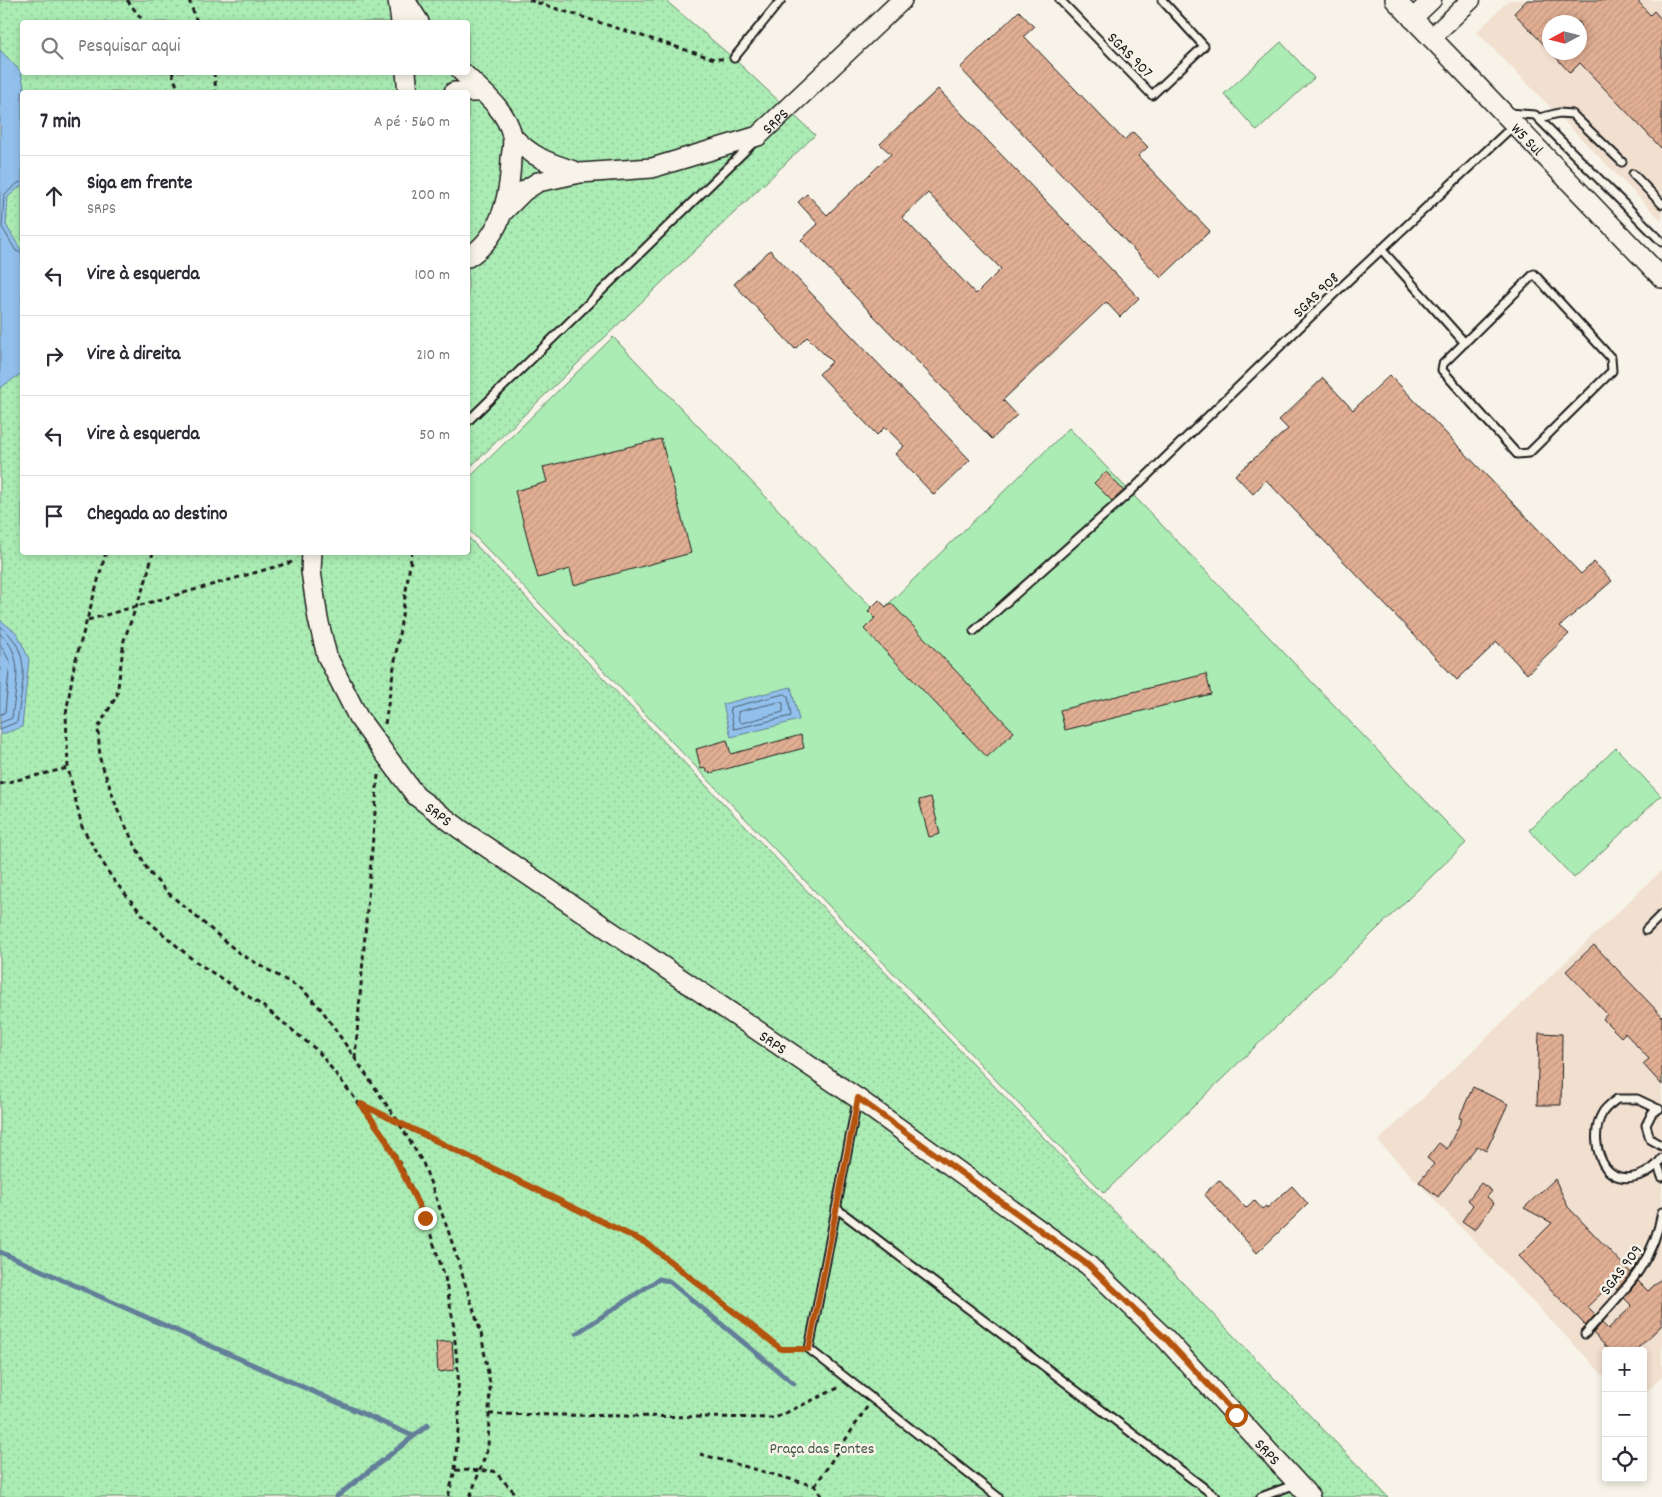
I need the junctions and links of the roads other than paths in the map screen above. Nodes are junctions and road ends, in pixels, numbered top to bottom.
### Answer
1 (398, 0) edge
2 (405, 0) edge
3 (781, 0) edge
4 (902, 0) edge
5 (1060, 0) edge
6 (1162, 0) edge
7 (1395, 0) edge
8 (1432, 0) edge
9 (1471, 0) edge
10 (1412, 19) junction
11 (401, 20) edge
12 (418, 20) edge
13 (1431, 38) junction
14 (734, 58) road end
15 (406, 75) edge
16 (465, 75) edge
17 (408, 90) edge
18 (470, 92) edge
19 (482, 92) junction
20 (1539, 118) junction
21 (1510, 119) junction
22 (512, 136) junction
23 (758, 136) junction
24 (1622, 162) dead end
25 (580, 173) junction
26 (1633, 174) dead end
27 (1662, 204) edge
28 (503, 212) junction
29 (1662, 242) edge
30 (1382, 249) junction
31 (470, 254) edge
32 (1662, 278) edge
33 (1465, 343) junction
34 (470, 419) edge
35 (312, 555) edge
36 (974, 632) dead end
37 (1662, 914) edge
38 (1646, 930) dead end
39 (858, 1098) junction
40 (1660, 1108) edge
41 (1662, 1146) edge
42 (1662, 1158) edge
43 (1658, 1165) junction
44 (1662, 1177) edge
45 (836, 1208) junction
46 (1662, 1212) edge
47 (1585, 1334) dead end
48 (1304, 1490) edge
49 (998, 1497) edge
50 (1216, 1497) edge
51 (1261, 1497) edge

1 - 11 main road
2 - 12 main road
3 - 14 lane
4 - 23 main road, SRPS
5 - 6 lane, SGAS 907
7 - 10 main road, W5 Sul
8 - 10 street
9 - 13 street
10 - 13 main road, W5 Sul
13 - 21 main road, W5 Sul
15 - 17 main road
16 - 19 main road, SRPS
18 - 19 main road
19 - 22 main road, SRPS
20 - 21 lane
20 - 24 lane
20 - 29 lane
21 - 30 lane, SGAS 908
21 - 32 main road, W5 Sul
22 - 25 main road, SRPS
22 - 28 main road, SRPS
23 - 25 main road, SRPS
23 - 34 lane
25 - 28 main road, SRPS
26 - 27 lane
28 - 31 main road, SRPS
30 - 33 lane
30 - 36 lane, SGAS 908
33 - 33 lane
35 - 39 main road, SRPS
37 - 38 lane
39 - 45 lane
39 - 48 main road, SRPS
40 - 41 lane
40 - 43 lane
42 - 43 lane
43 - 44 lane
45 - 49 lane
45 - 50 lane
46 - 47 lane, SGAS 909
48 - 51 lane

